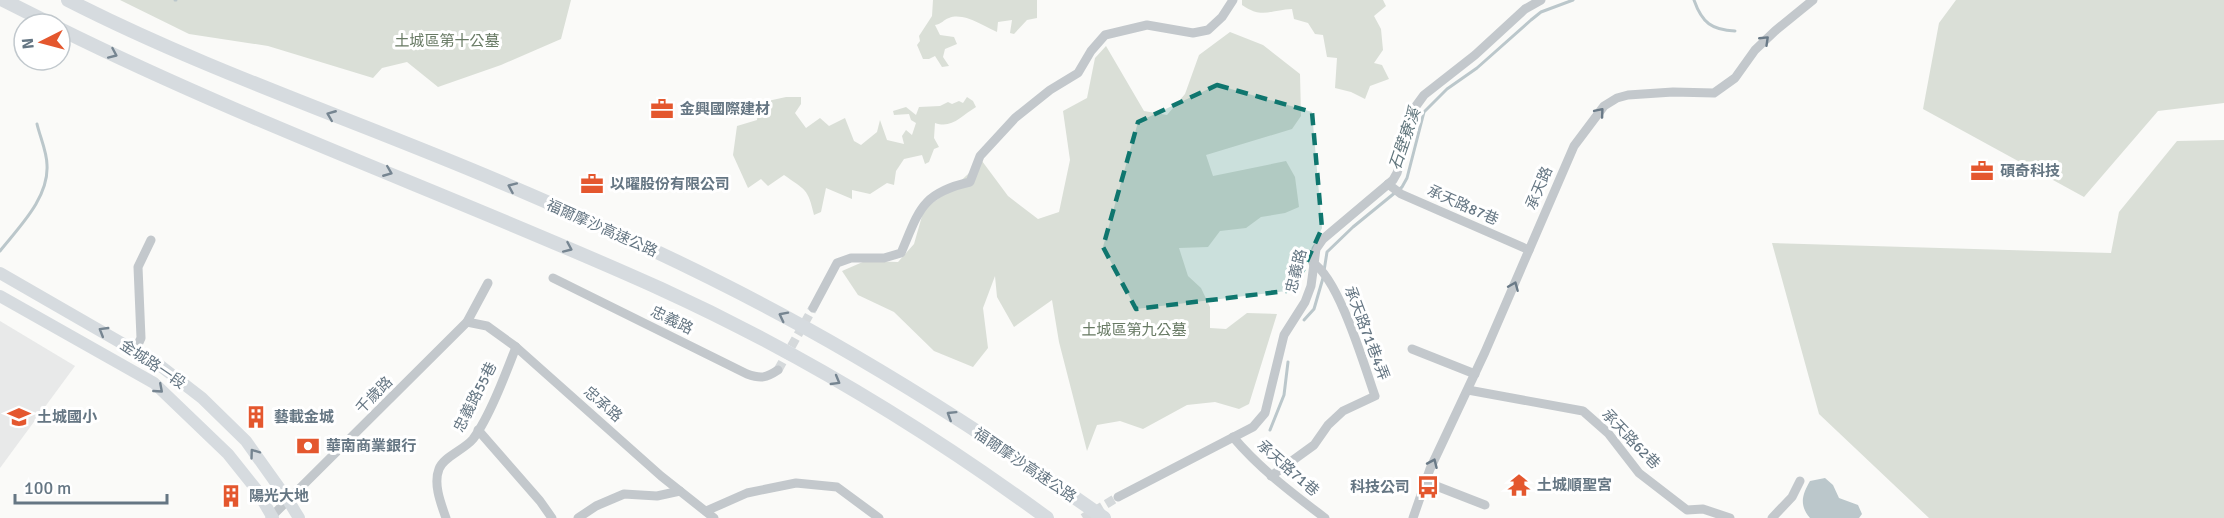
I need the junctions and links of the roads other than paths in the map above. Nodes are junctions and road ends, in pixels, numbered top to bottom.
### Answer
1 (3, 0) edge
2 (68, 0) edge
3 (1233, 0) edge
4 (1518, 0) edge
5 (1541, 0) edge
6 (1813, 0) edge
7 (1524, 9) junction
8 (27, 12) edge
9 (72, 34) edge
10 (1394, 189) junction
11 (151, 240) dead end
12 (1529, 250) junction
13 (1316, 265) junction
14 (0, 273) edge
15 (553, 278) dead end
16 (488, 284) dead end
17 (0, 296) edge
18 (813, 308) tunnel mouth
19 (467, 322) junction
20 (516, 347) junction
21 (1412, 349) dead end
22 (135, 351) junction
23 (778, 370) dead end
24 (1475, 374) junction
25 (1468, 390) junction
26 (478, 430) junction
27 (1233, 437) junction
28 (1271, 476) junction
29 (1800, 481) dead end
30 (1426, 482) junction
31 (680, 491) junction
32 (1118, 497) tunnel mouth
33 (288, 500) junction
34 (1485, 505) dead end
35 (706, 511) junction
36 (271, 517) edge
37 (299, 518) edge
38 (446, 518) edge
39 (552, 518) edge
40 (578, 518) edge
41 (714, 518) edge
42 (879, 518) edge
43 (1047, 518) edge
44 (1104, 518) edge
45 (1325, 518) edge
46 (1413, 518) edge
47 (1730, 518) edge
48 (1772, 518) edge

1 - 8 highway
44 -> 2 highway, 福爾摩沙高速公路
3 - 18 street
4 - 7 street
5 - 7 street, 忠義路
12 -> 6 street, 承天路
7 - 10 street, 忠義路
9 -> 43 highway, 福爾摩沙高速公路
10 - 12 street, 承天路87巷
10 - 13 street, 忠義路
11 - 22 street
24 -> 12 street, 承天路
13 - 27 street, 忠義路
13 - 28 street, 承天路71巷4弄
22 -> 14 main road, 金城路一段
15 - 23 street, 忠義路
16 - 19 street, 千歲路
17 -> 36 main road, 金城路一段
19 - 20 street, 忠承路
19 - 33 street, 千歲路
20 - 26 street, 忠義路55巷
20 - 31 street, 忠承路
21 - 24 street
33 -> 22 main road, 金城路一段
24 - 25 street, 承天路
30 -> 25 street, 承天路
25 - 47 street, 承天路62巷
26 - 38 street, 忠義路55巷
26 - 39 street
27 - 28 street, 承天路71巷
27 - 32 street, 忠義路
28 - 45 street, 承天路71巷
29 - 48 street
30 - 34 street
30 - 46 street, 承天路
31 - 35 street, 忠承路
31 - 40 street
33 - 36 street, 千歲路
33 - 37 main road, 金城路一段
35 - 41 street, 忠承路
35 - 42 street

